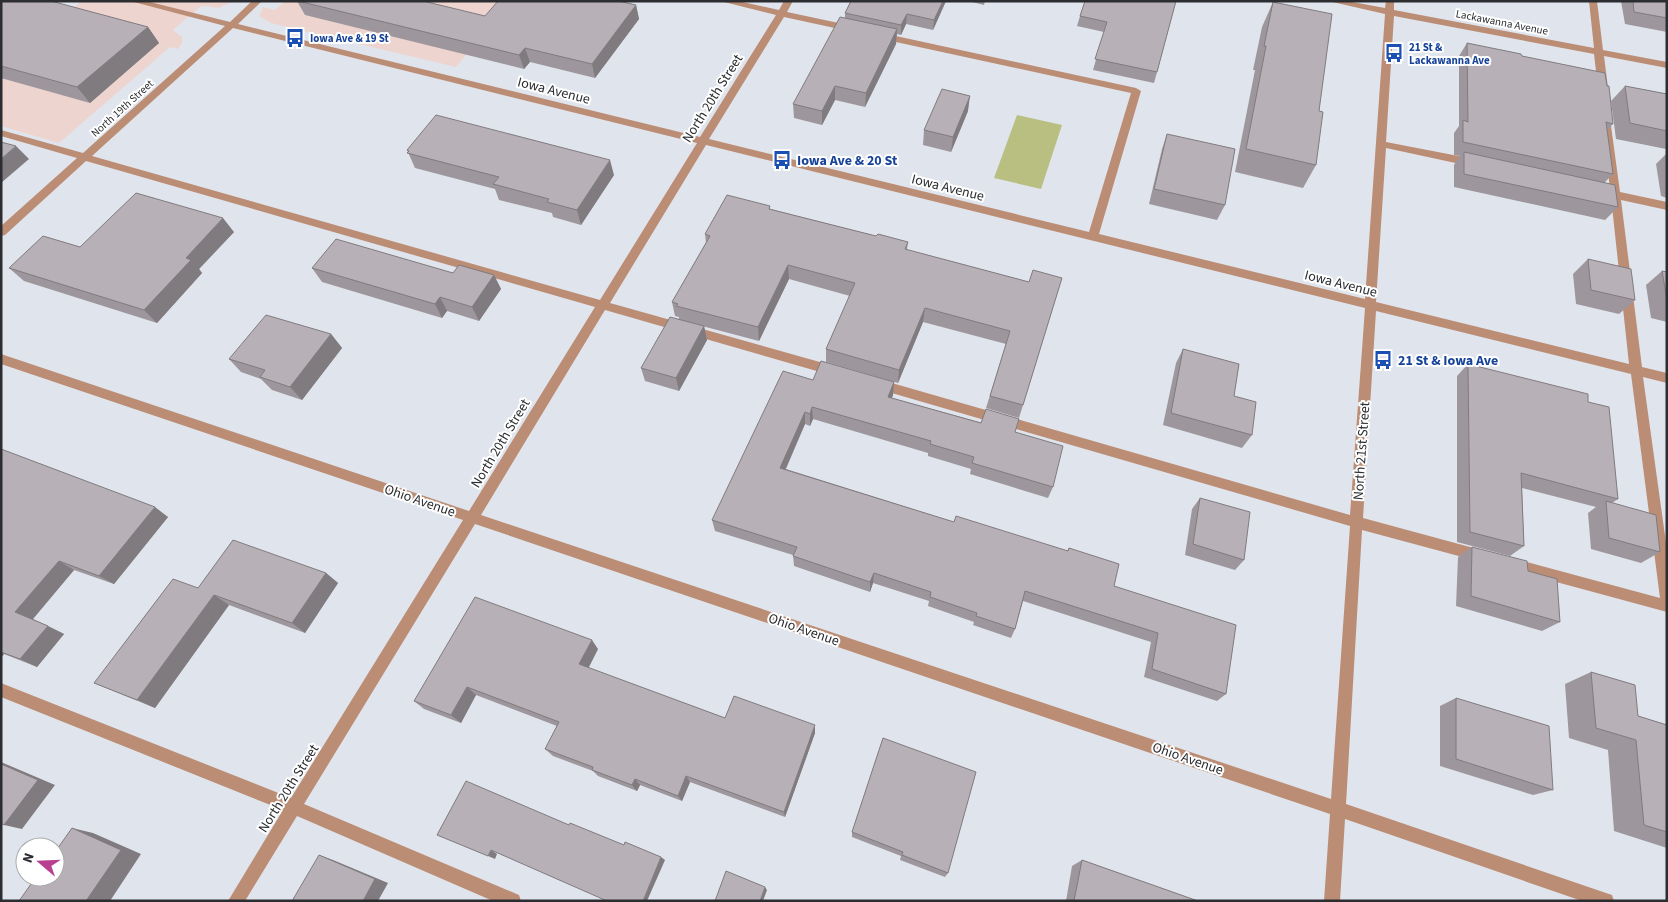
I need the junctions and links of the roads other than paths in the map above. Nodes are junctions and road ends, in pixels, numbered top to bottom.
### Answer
1 (134, 1) edge
2 (258, 1) edge
3 (724, 1) edge
4 (789, 1) edge
5 (1332, 1) edge
6 (1390, 1) edge
7 (1593, 1) edge
8 (1390, 12) junction
9 (781, 14) junction
10 (232, 26) junction
11 (1599, 52) junction
12 (1667, 65) edge
13 (1, 133) edge
14 (702, 142) junction
15 (1381, 144) junction
16 (86, 157) junction
17 (1485, 166) edge
18 (1596, 190) edge
19 (1615, 195) junction
20 (1667, 206) edge
21 (1, 232) edge
22 (1092, 238) junction
23 (603, 304) junction
24 (1371, 305) junction
25 (1, 359) edge
26 (1636, 370) junction
27 (850, 376) edge
28 (1667, 378) edge
29 (869, 381) edge
30 (472, 518) junction
31 (1356, 522) junction
32 (1667, 602) edge
33 (1667, 606) edge
34 (1, 690) edge
35 (294, 806) junction
36 (1338, 809) junction
37 (236, 901) edge
38 (513, 901) edge
39 (1332, 901) edge
40 (1606, 901) edge

1 - 10 street, Iowa Avenue
2 - 10 street, North 19th Street
3 - 9 street
4 - 9 street, North 20th Street
5 - 8 street, Lackawanna Avenue
6 - 8 street, North 21st Street
7 - 11 street
8 - 11 street, Lackawanna Avenue
8 - 15 street, North 21st Street
9 - 14 street, North 20th Street
9 - 22 street
10 - 14 street, Iowa Avenue
10 - 16 street, North 19th Street
11 - 12 street, Lackawanna Avenue
11 - 19 street
13 - 16 street
14 - 22 street, Iowa Avenue
14 - 23 street, North 20th Street
15 - 17 street
15 - 24 street, North 21st Street
16 - 21 street, North 19th Street
16 - 23 street
18 - 19 street
19 - 20 street
19 - 26 street
22 - 24 street, Iowa Avenue
23 - 27 street
23 - 30 street, North 20th Street
24 - 26 street, Iowa Avenue
24 - 31 street, North 21st Street
25 - 30 street, Ohio Avenue
26 - 28 street, Iowa Avenue
26 - 32 street
29 - 31 street
30 - 35 street, North 20th Street
30 - 36 street, Ohio Avenue
31 - 33 street
31 - 36 street, North 21st Street
34 - 35 street
35 - 37 street, North 20th Street
35 - 38 street
36 - 39 street, North 21st Street
36 - 40 street, Ohio Avenue

